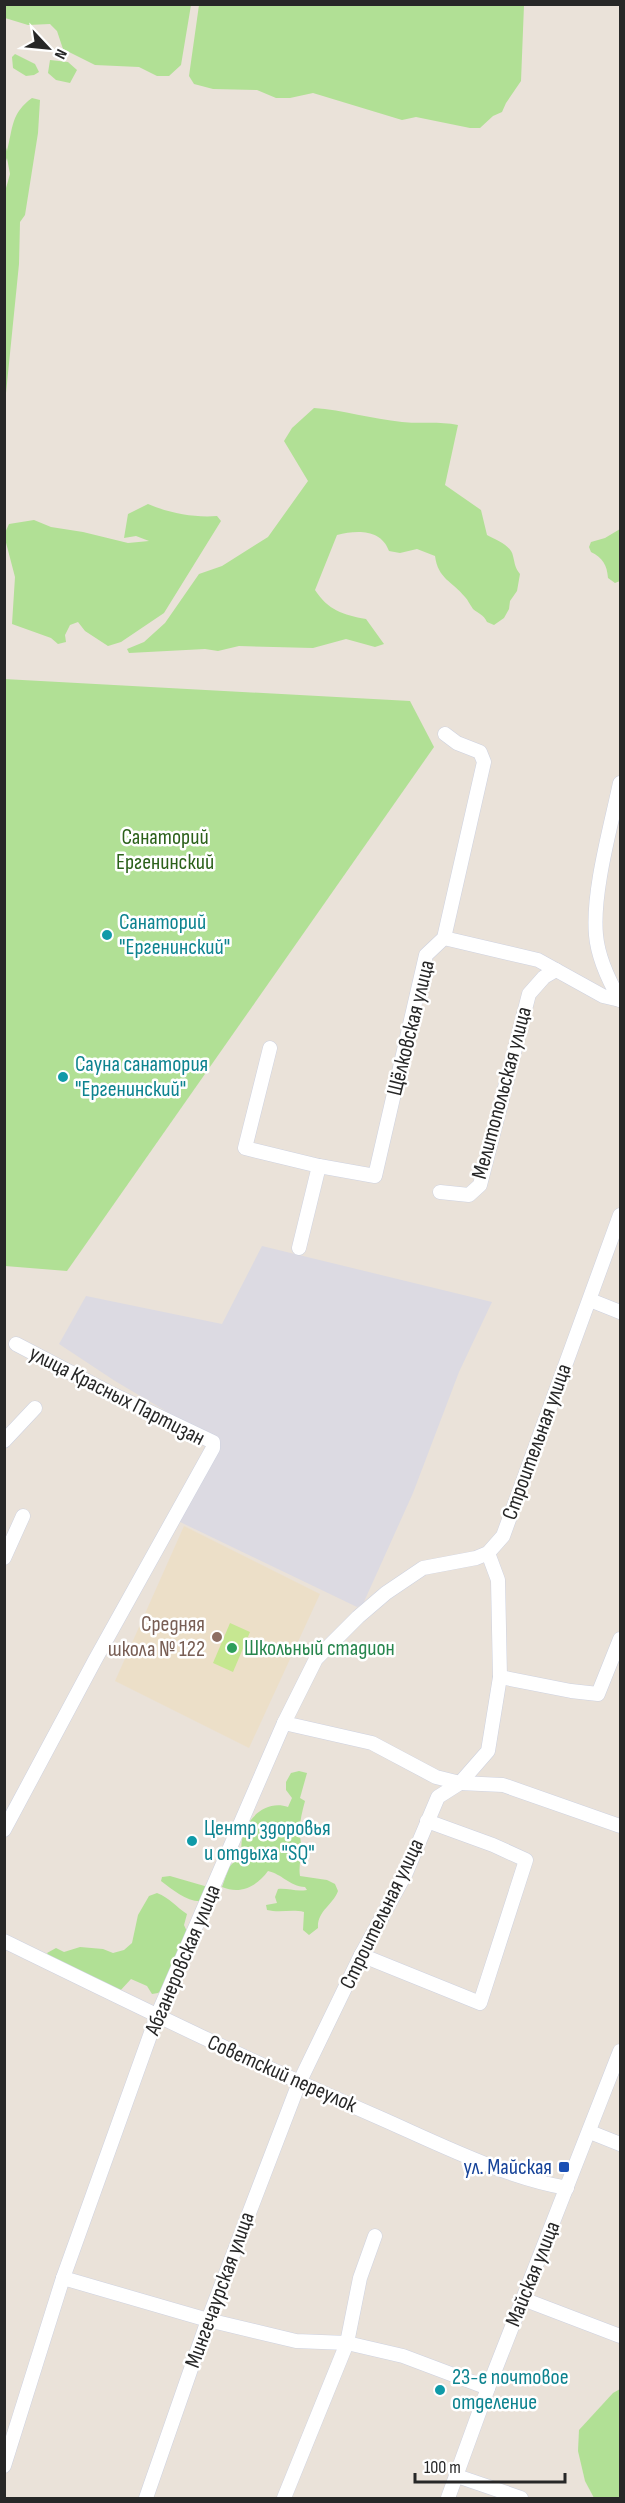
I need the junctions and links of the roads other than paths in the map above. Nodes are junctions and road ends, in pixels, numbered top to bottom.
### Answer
1 (445, 734) dead end
2 (621, 783) edge
3 (444, 939) junction
4 (556, 970) junction
5 (621, 1000) edge
6 (270, 1048) dead end
7 (319, 1166) junction
8 (440, 1192) dead end
9 (621, 1215) edge
10 (299, 1248) dead end
11 (590, 1300) junction
12 (621, 1312) edge
13 (16, 1344) dead end
14 (35, 1408) dead end
15 (4, 1441) edge
16 (23, 1516) dead end
17 (488, 1553) junction
18 (4, 1558) edge
19 (621, 1639) edge
20 (500, 1677) junction
21 (285, 1723) junction
22 (460, 1783) junction
23 (8, 1814) edge
24 (426, 1821) junction
25 (621, 1826) edge
26 (4, 1830) edge
27 (4, 1941) edge
28 (361, 1955) junction
29 (157, 2016) junction
30 (621, 2051) edge
31 (299, 2083) junction
32 (590, 2132) junction
33 (621, 2144) edge
34 (567, 2188) junction
35 (375, 2235) dead end
36 (63, 2278) junction
37 (523, 2299) junction
38 (207, 2320) junction
39 (621, 2336) edge
40 (347, 2343) junction
41 (488, 2388) junction
42 (4, 2466) edge
43 (457, 2476) junction
44 (146, 2499) edge
45 (284, 2499) edge
46 (448, 2499) edge
47 (521, 2499) edge

1 - 3 street, Щёлковская улица
2 - 5 street
3 - 4 street
3 - 7 street, Щёлковская улица
4 - 5 street
4 - 8 street, Мелитопольская улица
6 - 7 street
7 - 10 street
9 - 11 street, Строительная улица
11 - 12 street
11 - 17 street, Строительная улица
13 - 23 street, улица Красных Партизан
14 - 15 street
16 - 18 street
17 - 20 street, Строительная улица
17 - 21 street, Абганеровская улица
19 - 20 street
20 - 22 street, Строительная улица
21 - 22 street
21 - 29 street, Абганеровская улица
22 - 24 street, Строительная улица
22 - 25 street
23 - 26 street, улица Красных Партизан
24 - 28 street, Строительная улица
24 - 28 street
27 - 29 street, Советский переулок
28 - 31 street, Строительная улица
29 - 31 street, Советский переулок
29 - 36 street, Абганеровская улица
30 - 32 street, Майская улица
31 - 34 street, Советский переулок
31 - 38 street, Мингечаурская улица
32 - 33 street
32 - 34 street, Майская улица
34 - 37 street, Майская улица
35 - 40 street
36 - 38 street
36 - 42 street, Абганеровская улица
37 - 39 street
37 - 41 street, Майская улица
38 - 40 street
38 - 44 street, Мингечаурская улица
40 - 41 street
40 - 45 street
41 - 43 street, Майская улица
43 - 46 street, Майская улица
43 - 47 street

